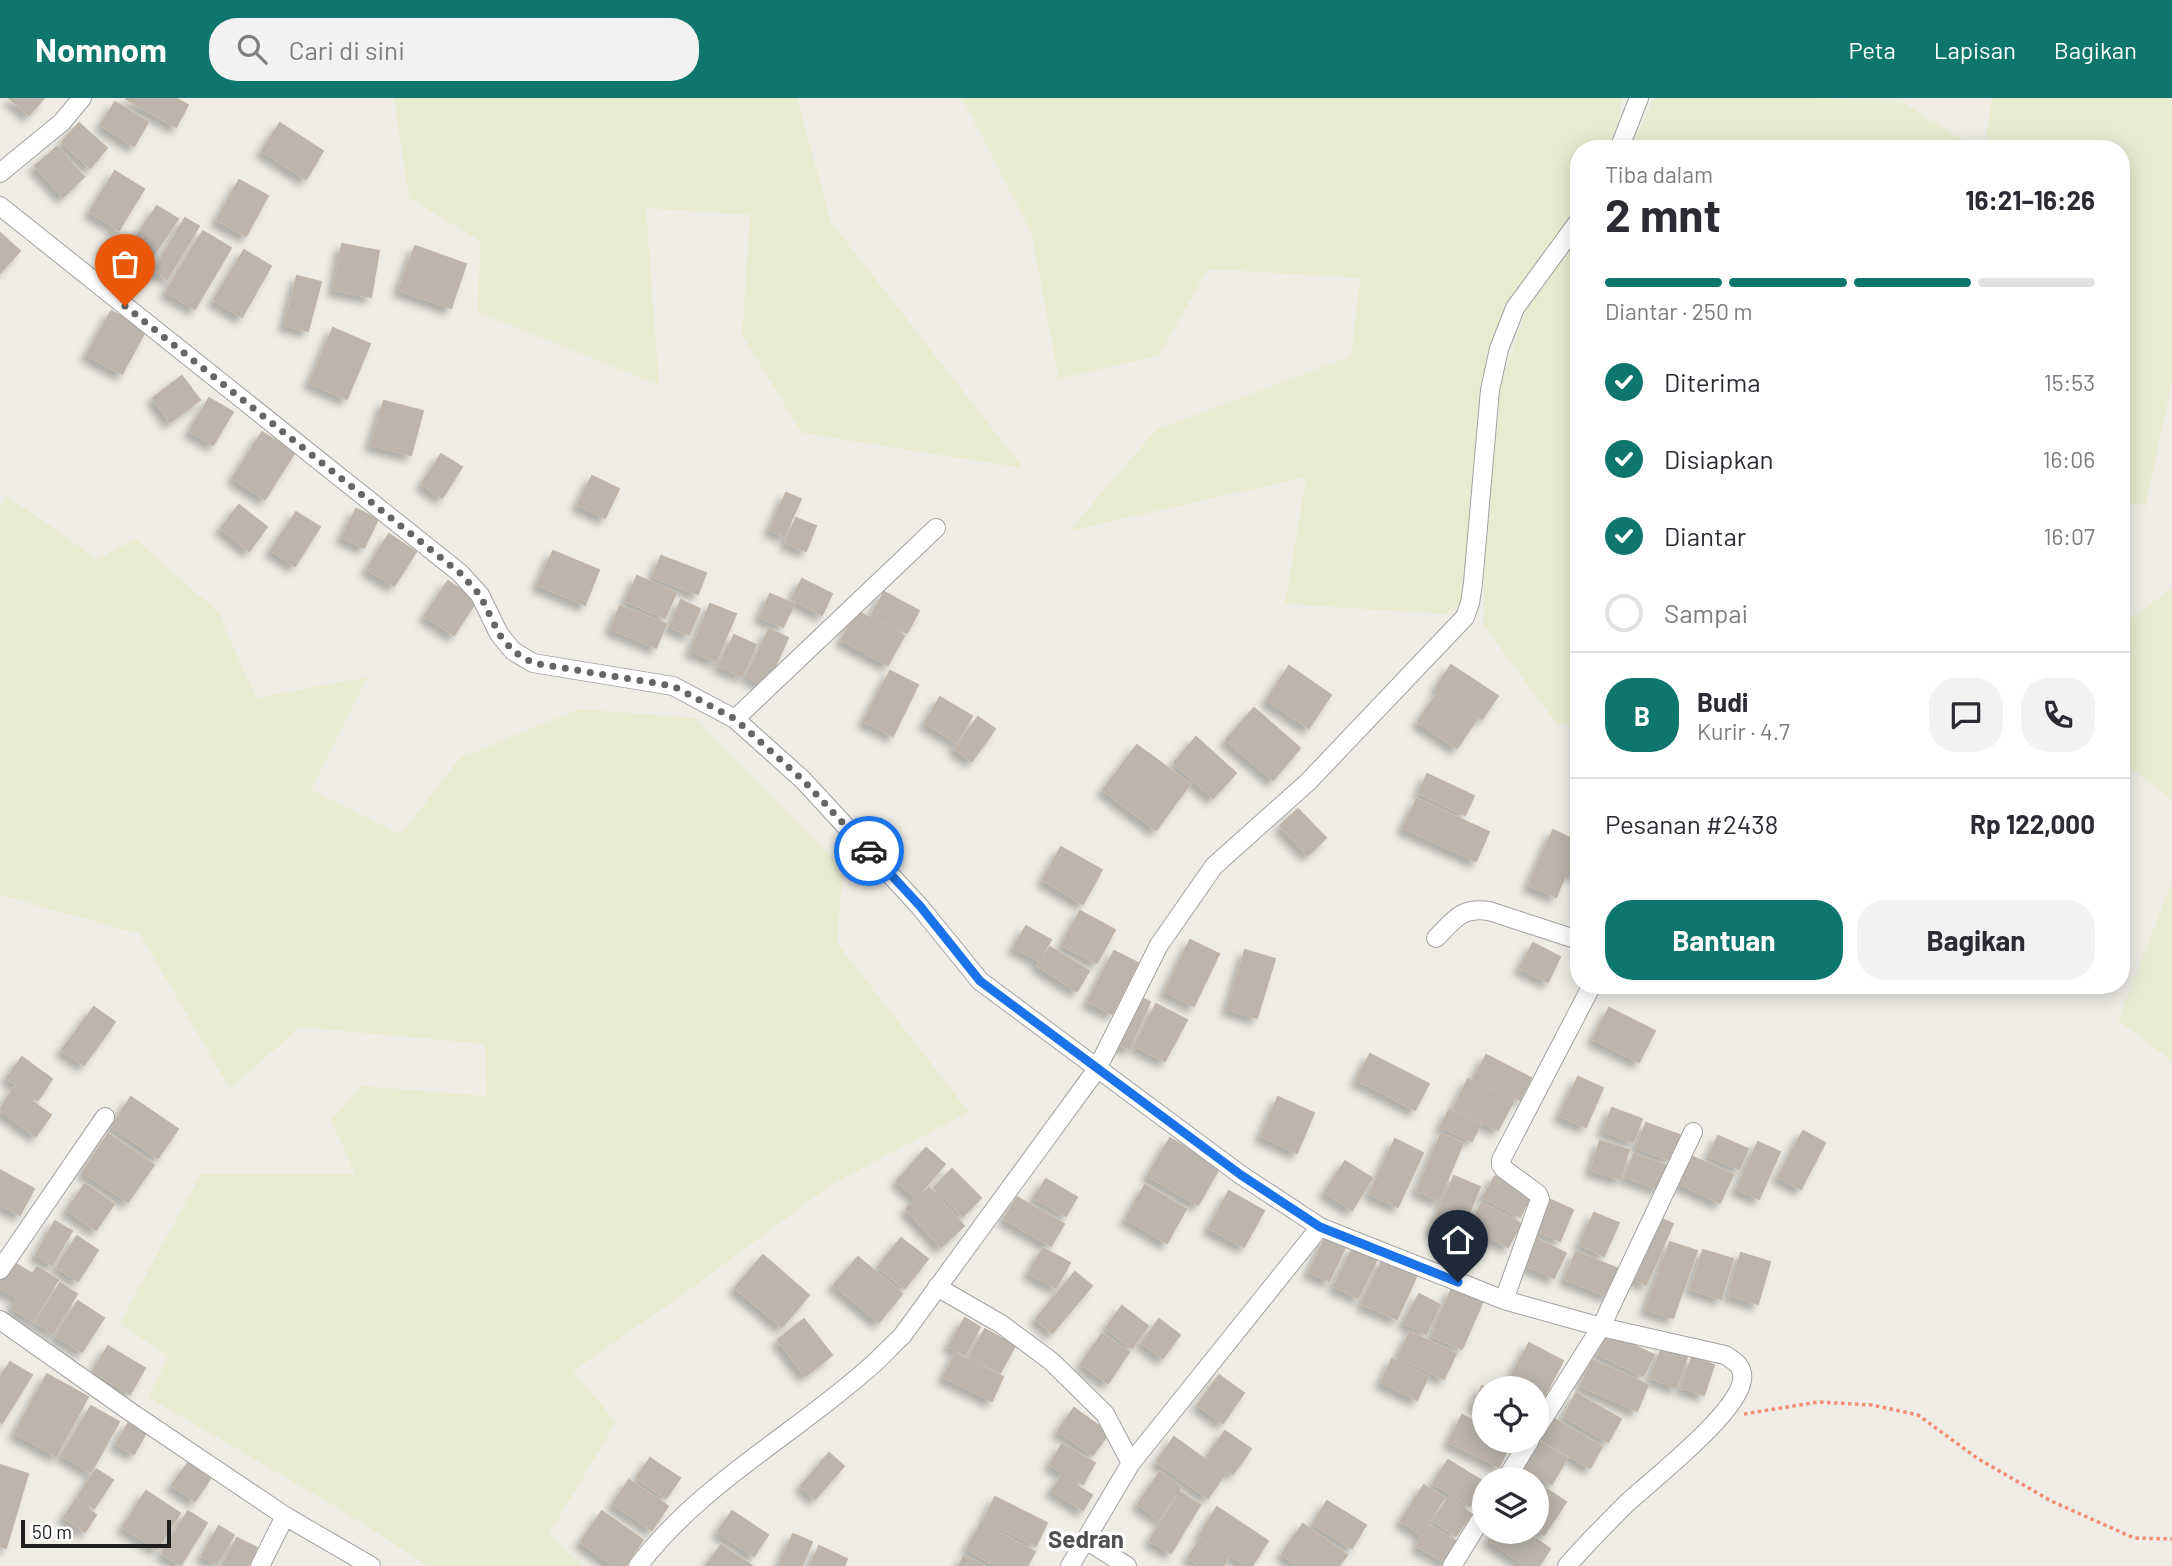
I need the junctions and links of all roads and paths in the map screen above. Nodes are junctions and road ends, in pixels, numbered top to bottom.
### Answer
1 (82, 98) edge
2 (1639, 98) edge
3 (1623, 140) edge
4 (0, 173) edge
5 (0, 206) edge
6 (1570, 233) edge
7 (936, 528) dead end
8 (735, 719) junction
9 (1570, 937) edge
10 (1436, 938) dead end
11 (1587, 994) edge
12 (1097, 1069) junction
13 (105, 1117) dead end
14 (1693, 1132) dead end
15 (1320, 1227) junction
16 (0, 1270) edge
17 (937, 1287) junction
18 (1504, 1300) junction
19 (0, 1320) edge
20 (1601, 1327) junction
21 (1549, 1409) edge
22 (1722, 1418) junction
23 (1131, 1463) junction
24 (285, 1516) junction
25 (1472, 1534) edge
26 (2172, 1539) edge
27 (1086, 1540) junction
28 (260, 1566) edge
29 (371, 1566) edge
30 (638, 1566) edge
31 (1070, 1566) edge
32 (1127, 1566) edge
33 (1452, 1566) edge
34 (1567, 1566) edge

1 - 4 street
2 - 3 street
5 - 8 street
6 - 12 street
7 - 8 street
8 - 12 street
9 - 10 street
11 - 18 street
12 - 15 street
12 - 17 street
13 - 16 street
14 - 20 street
15 - 18 street
15 - 23 street
17 - 23 street
17 - 30 street
18 - 20 street
19 - 24 street
20 - 21 street
20 - 22 street
22 - 26 path
22 - 34 street
23 - 27 street
24 - 28 street
24 - 29 street
25 - 33 street
27 - 31 street
27 - 32 street

